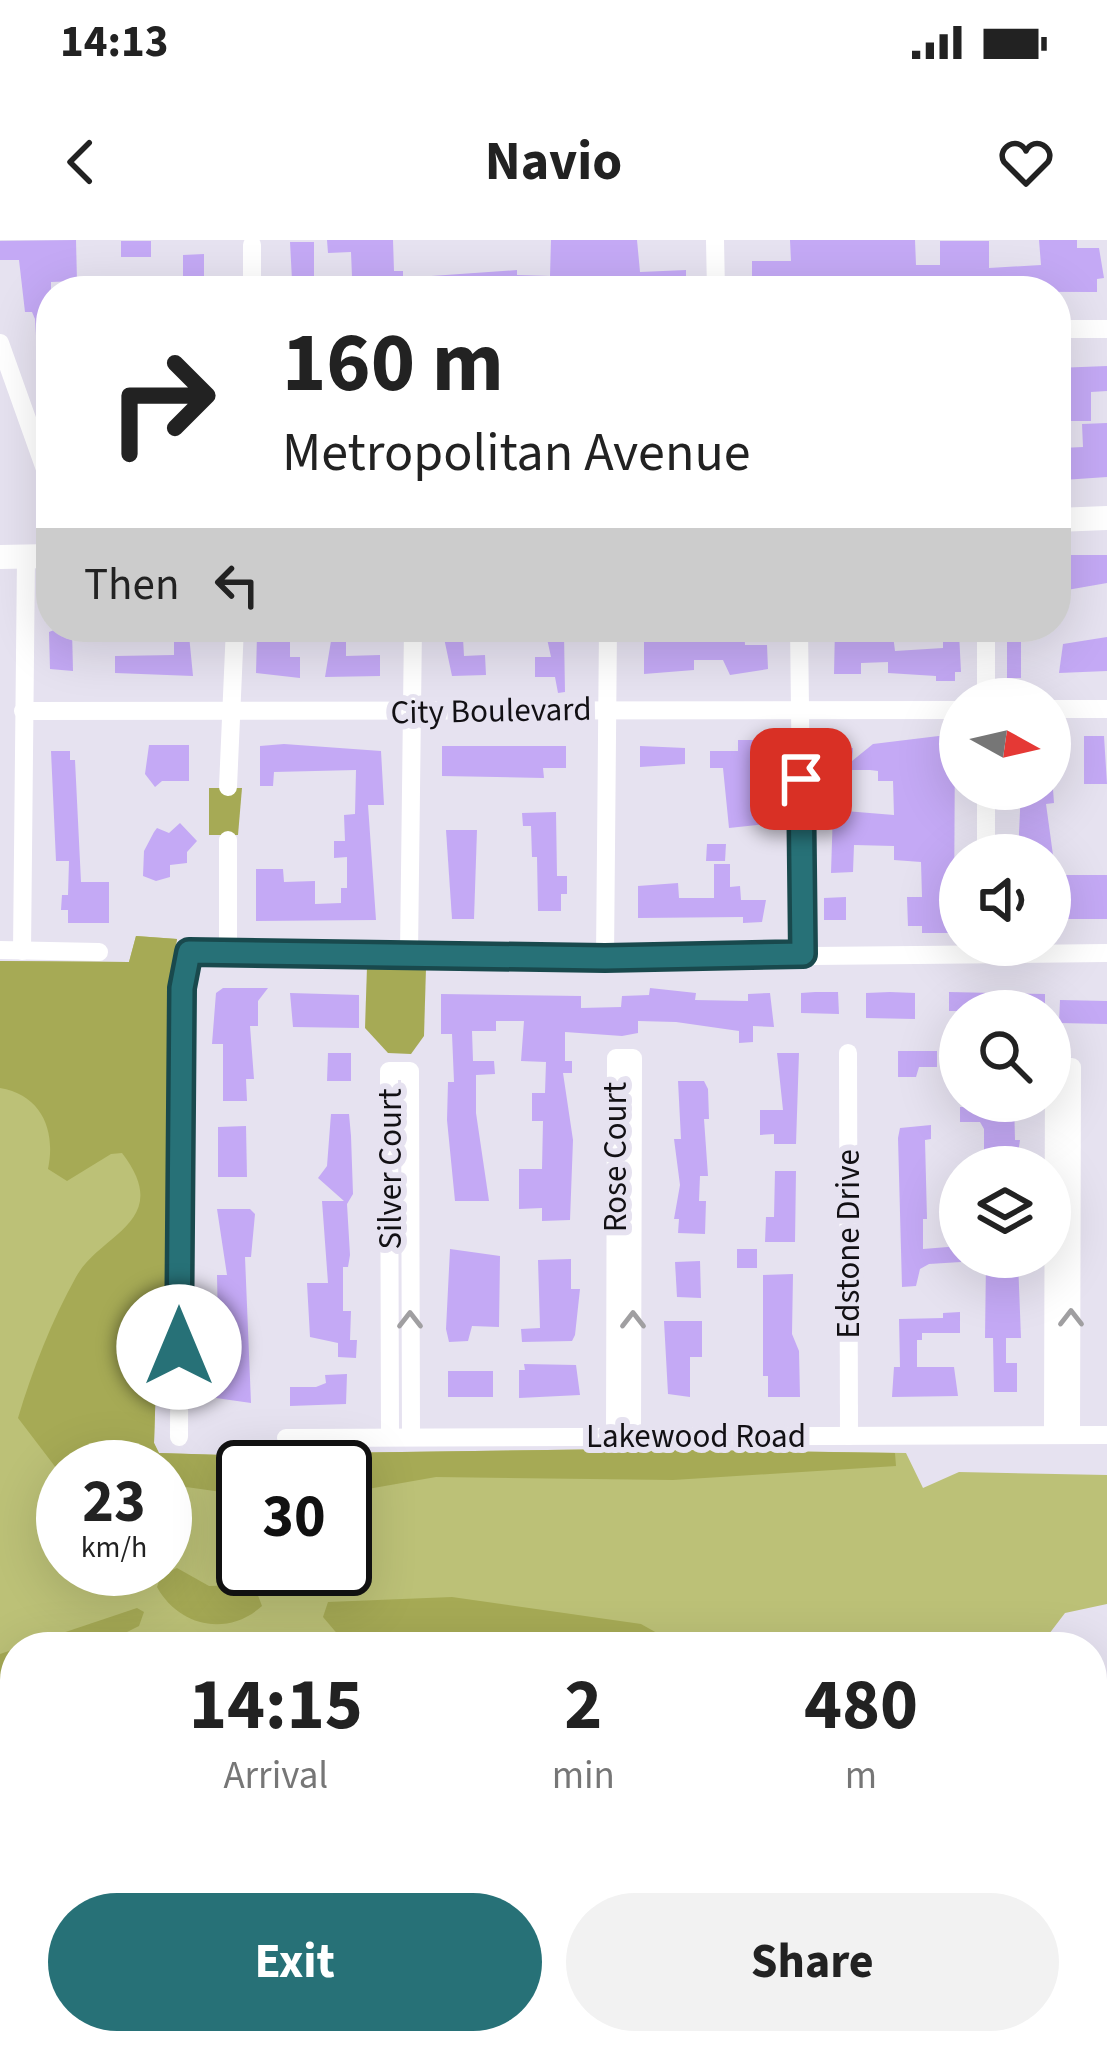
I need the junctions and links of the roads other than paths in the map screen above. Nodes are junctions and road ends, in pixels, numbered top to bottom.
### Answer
1 (715, 240) edge
2 (252, 245) dead end
3 (252, 276) edge
4 (716, 276) edge
5 (1107, 328) edge
6 (1071, 329) edge
7 (0, 344) edge
8 (36, 444) edge
9 (1107, 518) edge
10 (1071, 519) edge
11 (26, 557) edge
12 (234, 642) edge
13 (413, 642) edge
14 (608, 642) edge
15 (799, 642) edge
16 (986, 642) edge
17 (986, 678) edge
18 (609, 709) junction
19 (1071, 709) edge
20 (1107, 709) edge
21 (800, 710) junction
22 (939, 710) edge
23 (22, 711) junction
24 (412, 711) junction
25 (230, 714) junction
26 (228, 787) dead end
27 (228, 840) dead end
28 (0, 950) edge
29 (939, 950) edge
30 (22, 951) junction
31 (98, 952) dead end
32 (228, 952) junction
33 (1071, 952) edge
34 (1107, 953) edge
35 (410, 954) junction
36 (803, 954) junction
37 (605, 958) junction
38 (848, 1053) dead end
39 (1062, 1435) junction
40 (1107, 1435) edge
41 (849, 1436) junction
42 (179, 1437) dead end
43 (390, 1437) junction
44 (410, 1437) junction
45 (624, 1437) junction
46 (286, 1438) dead end

1 - 4 street
2 - 3 street
5 - 6 street
7 - 8 street
9 - 10 street
11 - 23 street
12 - 25 street
13 - 24 street
14 - 18 street
15 - 21 street
16 - 17 street
18 - 21 street, City Boulevard
18 - 24 street, City Boulevard
18 - 37 street
19 - 20 street
21 - 22 street, City Boulevard
21 - 36 street
23 - 25 street, City Boulevard
23 - 30 street
24 - 25 street, City Boulevard
24 - 35 street
25 - 26 street
27 - 32 street
28 - 30 street
29 - 36 street
30 - 31 street
32 - 35 street
32 - 42 street
33 - 34 street
35 - 37 street
36 - 37 street
38 - 41 street, Edstone Drive
39 -> 39 street
39 - 40 street, Lakewood Road
39 - 41 street, Lakewood Road
41 - 45 street, Lakewood Road
43 - 44 street, Lakewood Road
44 -> 43 street, Silver Court
43 - 46 street, Lakewood Road
44 - 45 street, Lakewood Road
45 -> 45 street, Rose Court

